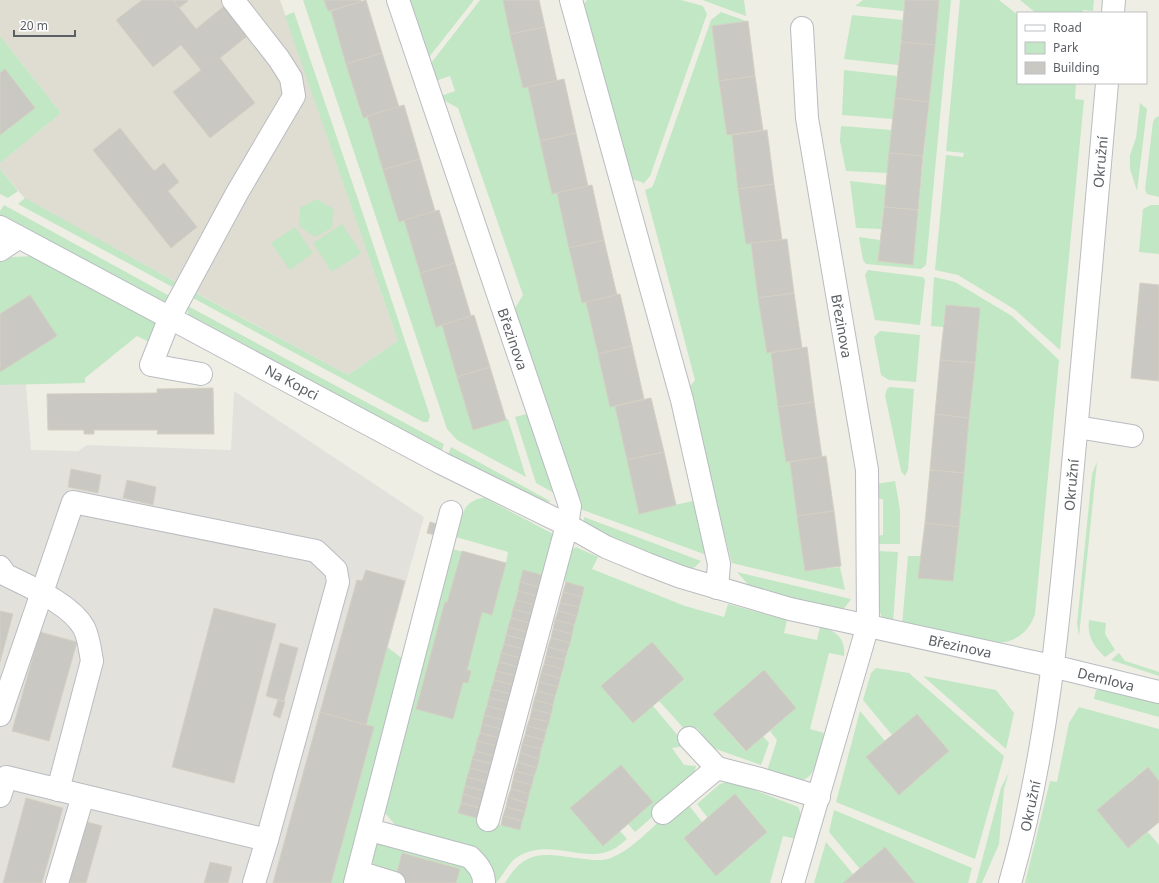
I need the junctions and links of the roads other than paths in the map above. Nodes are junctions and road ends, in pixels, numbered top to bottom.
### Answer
1 (233, 0) edge
2 (398, 0) edge
3 (571, 0) edge
4 (1114, 0) edge
5 (1113, 12) edge
6 (802, 28) dead end
7 (1107, 84) edge
8 (9, 232) edge
9 (0, 250) edge
10 (170, 317) junction
11 (201, 374) dead end
12 (1077, 426) junction
13 (1132, 436) dead end
14 (451, 512) dead end
15 (567, 525) junction
16 (0, 567) edge
17 (717, 588) junction
18 (41, 594) junction
19 (868, 625) junction
20 (1052, 666) junction
21 (1159, 692) edge
22 (0, 715) edge
23 (689, 738) dead end
24 (717, 768) junction
25 (2, 778) edge
26 (58, 790) junction
27 (84, 796) junction
28 (819, 797) junction
29 (663, 812) dead end
30 (488, 820) dead end
31 (370, 830) junction
32 (267, 840) junction
33 (357, 878) edge
34 (57, 883) edge
35 (254, 883) edge
36 (394, 883) edge
37 (484, 883) edge
38 (793, 883) edge
39 (1010, 883) edge

1 - 10 street
2 - 15 street, Březinova
3 - 17 street
4 - 5 street
6 - 19 street, Březinova
7 - 12 street, Okružní
8 - 9 street, Na Kopci
8 - 10 street, Na Kopci
10 - 11 street
10 - 15 street, Na Kopci
12 - 13 street
12 - 20 street, Okružní
14 - 31 street
15 - 17 street, Březinova
15 - 30 street
16 - 18 street
17 - 19 street, Březinova
18 - 22 street
18 - 26 street
18 - 32 street
19 - 20 street, Březinova
19 - 28 street, Březinova
20 - 21 street, Demlova
20 - 39 street, Okružní
23 - 24 street
24 - 28 street
24 - 29 street
25 - 26 street
26 - 27 street
27 - 32 street
27 - 34 street
28 - 38 street, Březinova
31 - 33 street
31 - 37 street
32 - 35 street
33 - 36 street

